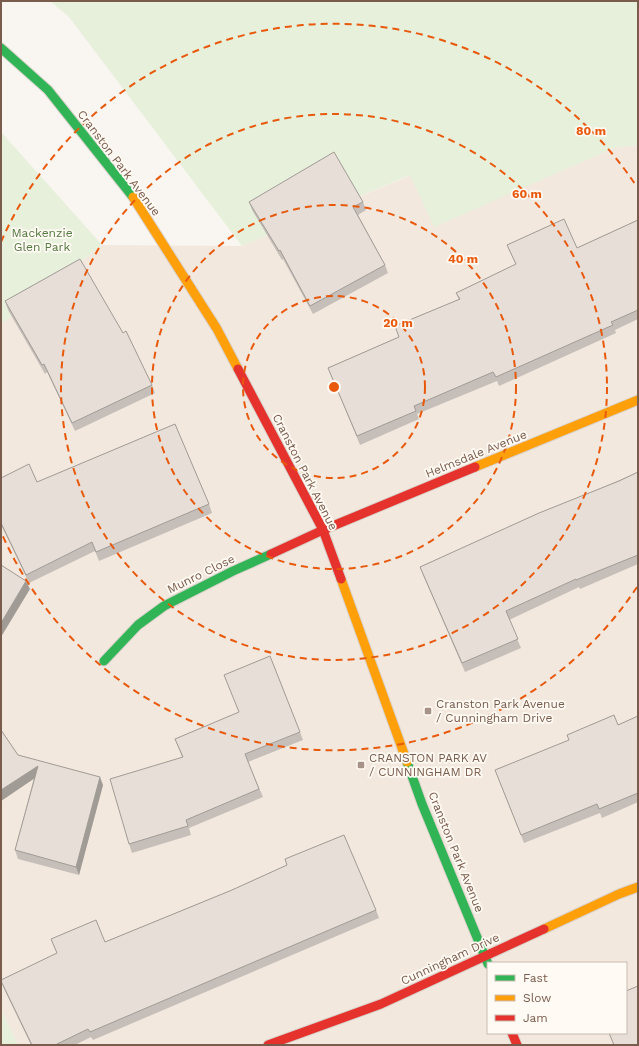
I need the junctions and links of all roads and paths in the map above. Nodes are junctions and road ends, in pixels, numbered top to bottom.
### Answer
1 (1, 48) edge
2 (638, 400) edge
3 (323, 530) junction
4 (104, 661) dead end
5 (638, 887) edge
6 (487, 960) edge
7 (512, 1034) edge
8 (268, 1045) edge
9 (516, 1045) edge

1 - 3 street, Cranston Park Avenue
2 - 3 street, Helmsdale Avenue
3 - 4 street, Munro Close
3 - 6 street, Cranston Park Avenue
5 - 6 street, Cunningham Drive
6 - 8 street, Cunningham Drive
7 - 9 street

